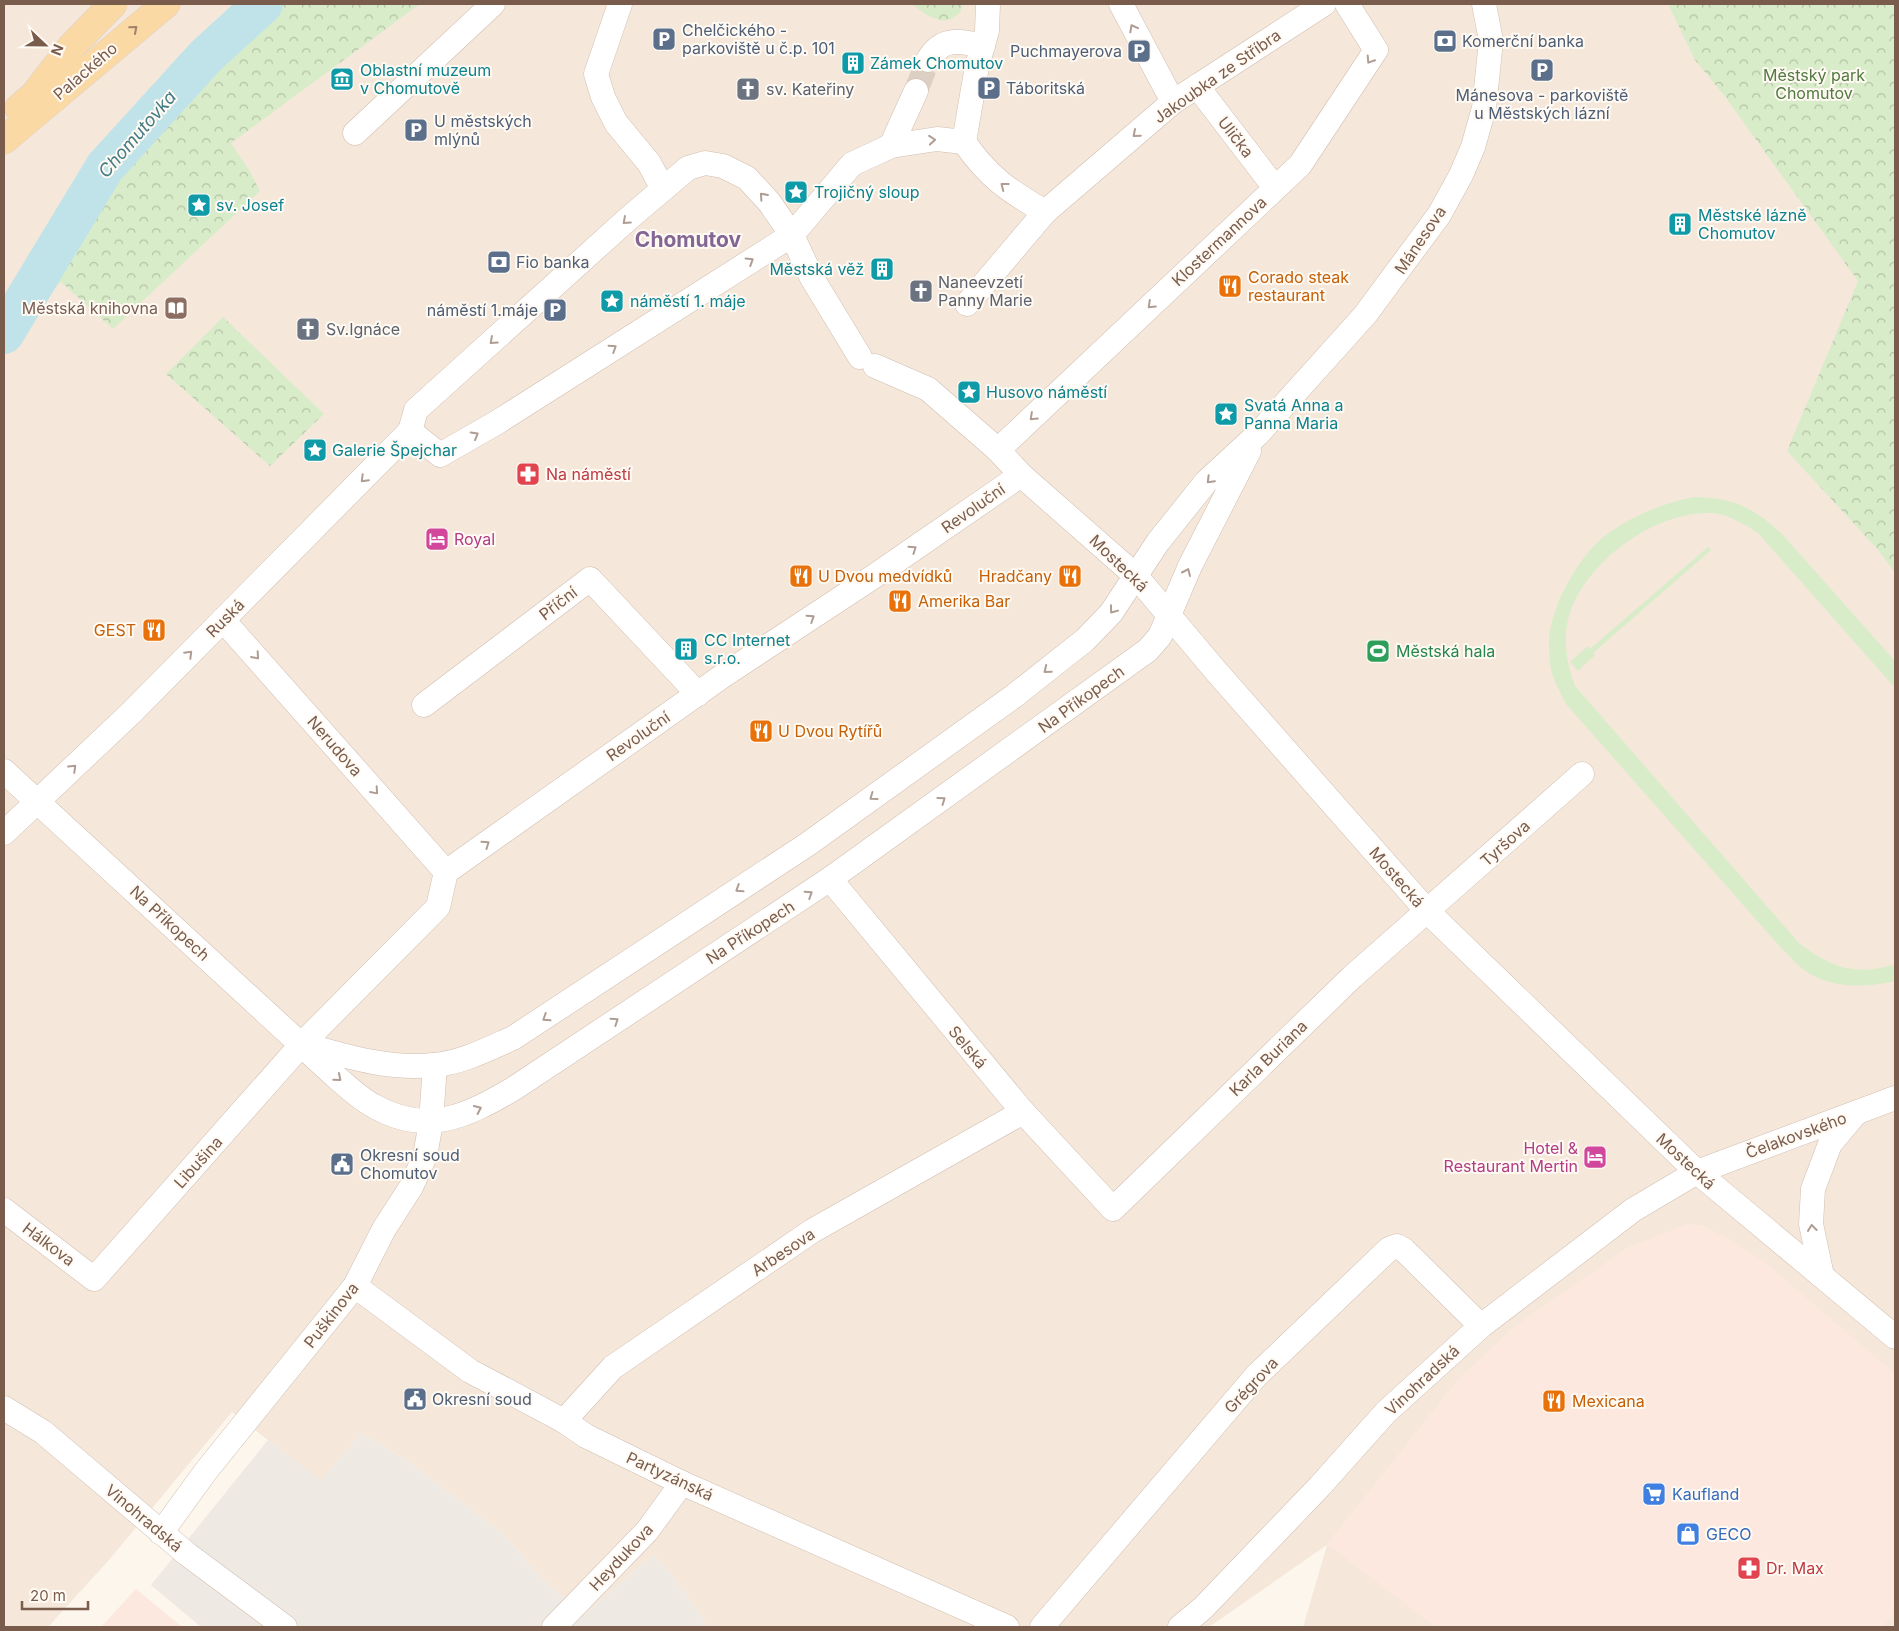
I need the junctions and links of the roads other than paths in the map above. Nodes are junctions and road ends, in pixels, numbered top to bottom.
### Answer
1 (113, 4) edge
2 (166, 4) edge
3 (494, 4) edge
4 (620, 4) edge
5 (988, 4) edge
6 (1121, 4) edge
7 (1324, 4) edge
8 (1347, 4) edge
9 (1484, 4) edge
10 (983, 46) junction
11 (928, 60) tunnel mouth
12 (1197, 86) junction
13 (916, 91) tunnel mouth
14 (1173, 102) junction
15 (4, 122) edge
16 (355, 133) dead end
17 (4, 140) edge
18 (964, 142) junction
19 (891, 146) junction
20 (1275, 188) junction
21 (664, 189) junction
22 (1045, 212) junction
23 (792, 235) junction
24 (967, 304) dead end
25 (410, 431) junction
26 (1258, 434) junction
27 (998, 450) junction
28 (1021, 475) junction
29 (1136, 576) junction
30 (1168, 616) junction
31 (223, 620) junction
32 (698, 694) junction
33 (424, 704) dead end
34 (4, 770) edge
35 (1582, 774) dead end
36 (38, 802) junction
37 (4, 833) edge
38 (446, 872) junction
39 (830, 880) junction
40 (1428, 912) junction
41 (302, 1044) junction
42 (435, 1066) junction
43 (1895, 1098) edge
44 (1022, 1112) junction
45 (1856, 1113) junction
46 (431, 1122) junction
47 (1697, 1172) junction
48 (1113, 1209) joint
49 (4, 1210) edge
50 (1822, 1276) junction
51 (94, 1279) joint
52 (355, 1286) junction
53 (1481, 1326) junction
54 (1895, 1337) edge
55 (4, 1408) edge
56 (564, 1421) junction
57 (682, 1483) junction
58 (161, 1533) junction
59 (286, 1627) edge
60 (554, 1627) edge
61 (1007, 1627) edge
62 (1042, 1627) edge
63 (1180, 1627) edge

1 - 15 main road, Palackého
17 -> 2 main road, Palackého
3 - 16 street
4 - 21 street
5 - 10 street
14 -> 6 street
7 - 12 street, Jakoubka ze Stříbra
8 -> 20 street, Klostermannova
9 - 26 street, Mánesova
10 - 11 street
10 - 18 street
12 - 14 street, Jakoubka ze Stříbra
12 - 20 street, Ulička
13 - 19 street
14 -> 22 street, Jakoubka ze Stříbra
19 -> 18 street
22 -> 18 street
19 - 23 street
20 -> 27 street, Klostermannova
23 -> 21 street
21 -> 25 street
22 - 24 street
25 -> 23 street
23 - 27 street, Mostecká
25 -> 31 street, Ruská
26 -> 29 street, Mánesova
30 -> 26 street, Mánesova
27 - 28 street, Mostecká
28 - 29 street, Mostecká
32 -> 28 street, Revoluční
29 - 30 street, Mostecká
29 -> 42 street, Na Příkopech
39 -> 30 street, Na Příkopech
30 - 40 street, Mostecká
36 -> 31 street, Ruská
31 -> 38 street, Nerudova
32 - 33 street, Příční
38 -> 32 street, Revoluční
34 - 36 street, Na Příkopech
35 - 40 street, Tyršova
36 - 37 street
36 - 41 street, Na Příkopech
38 - 41 street
39 - 44 street, Selská
46 -> 39 street, Na Příkopech
40 - 47 street, Mostecká
40 - 48 street, Karla Buriana
41 - 42 street, Na Příkopech
41 -> 46 street, Na Příkopech
41 - 51 street, Libušina
42 - 46 street, Puškinova
43 - 45 street, Čelakovského
44 - 48 street, Selská
44 - 56 street, Arbesova
45 - 47 street, Čelakovského
50 -> 45 street
46 - 52 street, Puškinova
47 - 50 street, Mostecká
47 - 53 street, Vinohradská
49 - 51 street, Hálkova
50 - 54 street, Mostecká
52 - 56 street, Partyzánská
52 - 58 street, Puškinova
53 - 62 street, Grégrova
53 - 63 street, Vinohradská
55 - 58 street, Vinohradská
56 - 57 street, Partyzánská
57 - 60 street, Heydukova
57 - 61 street, Partyzánská
58 - 59 street, Vinohradská

